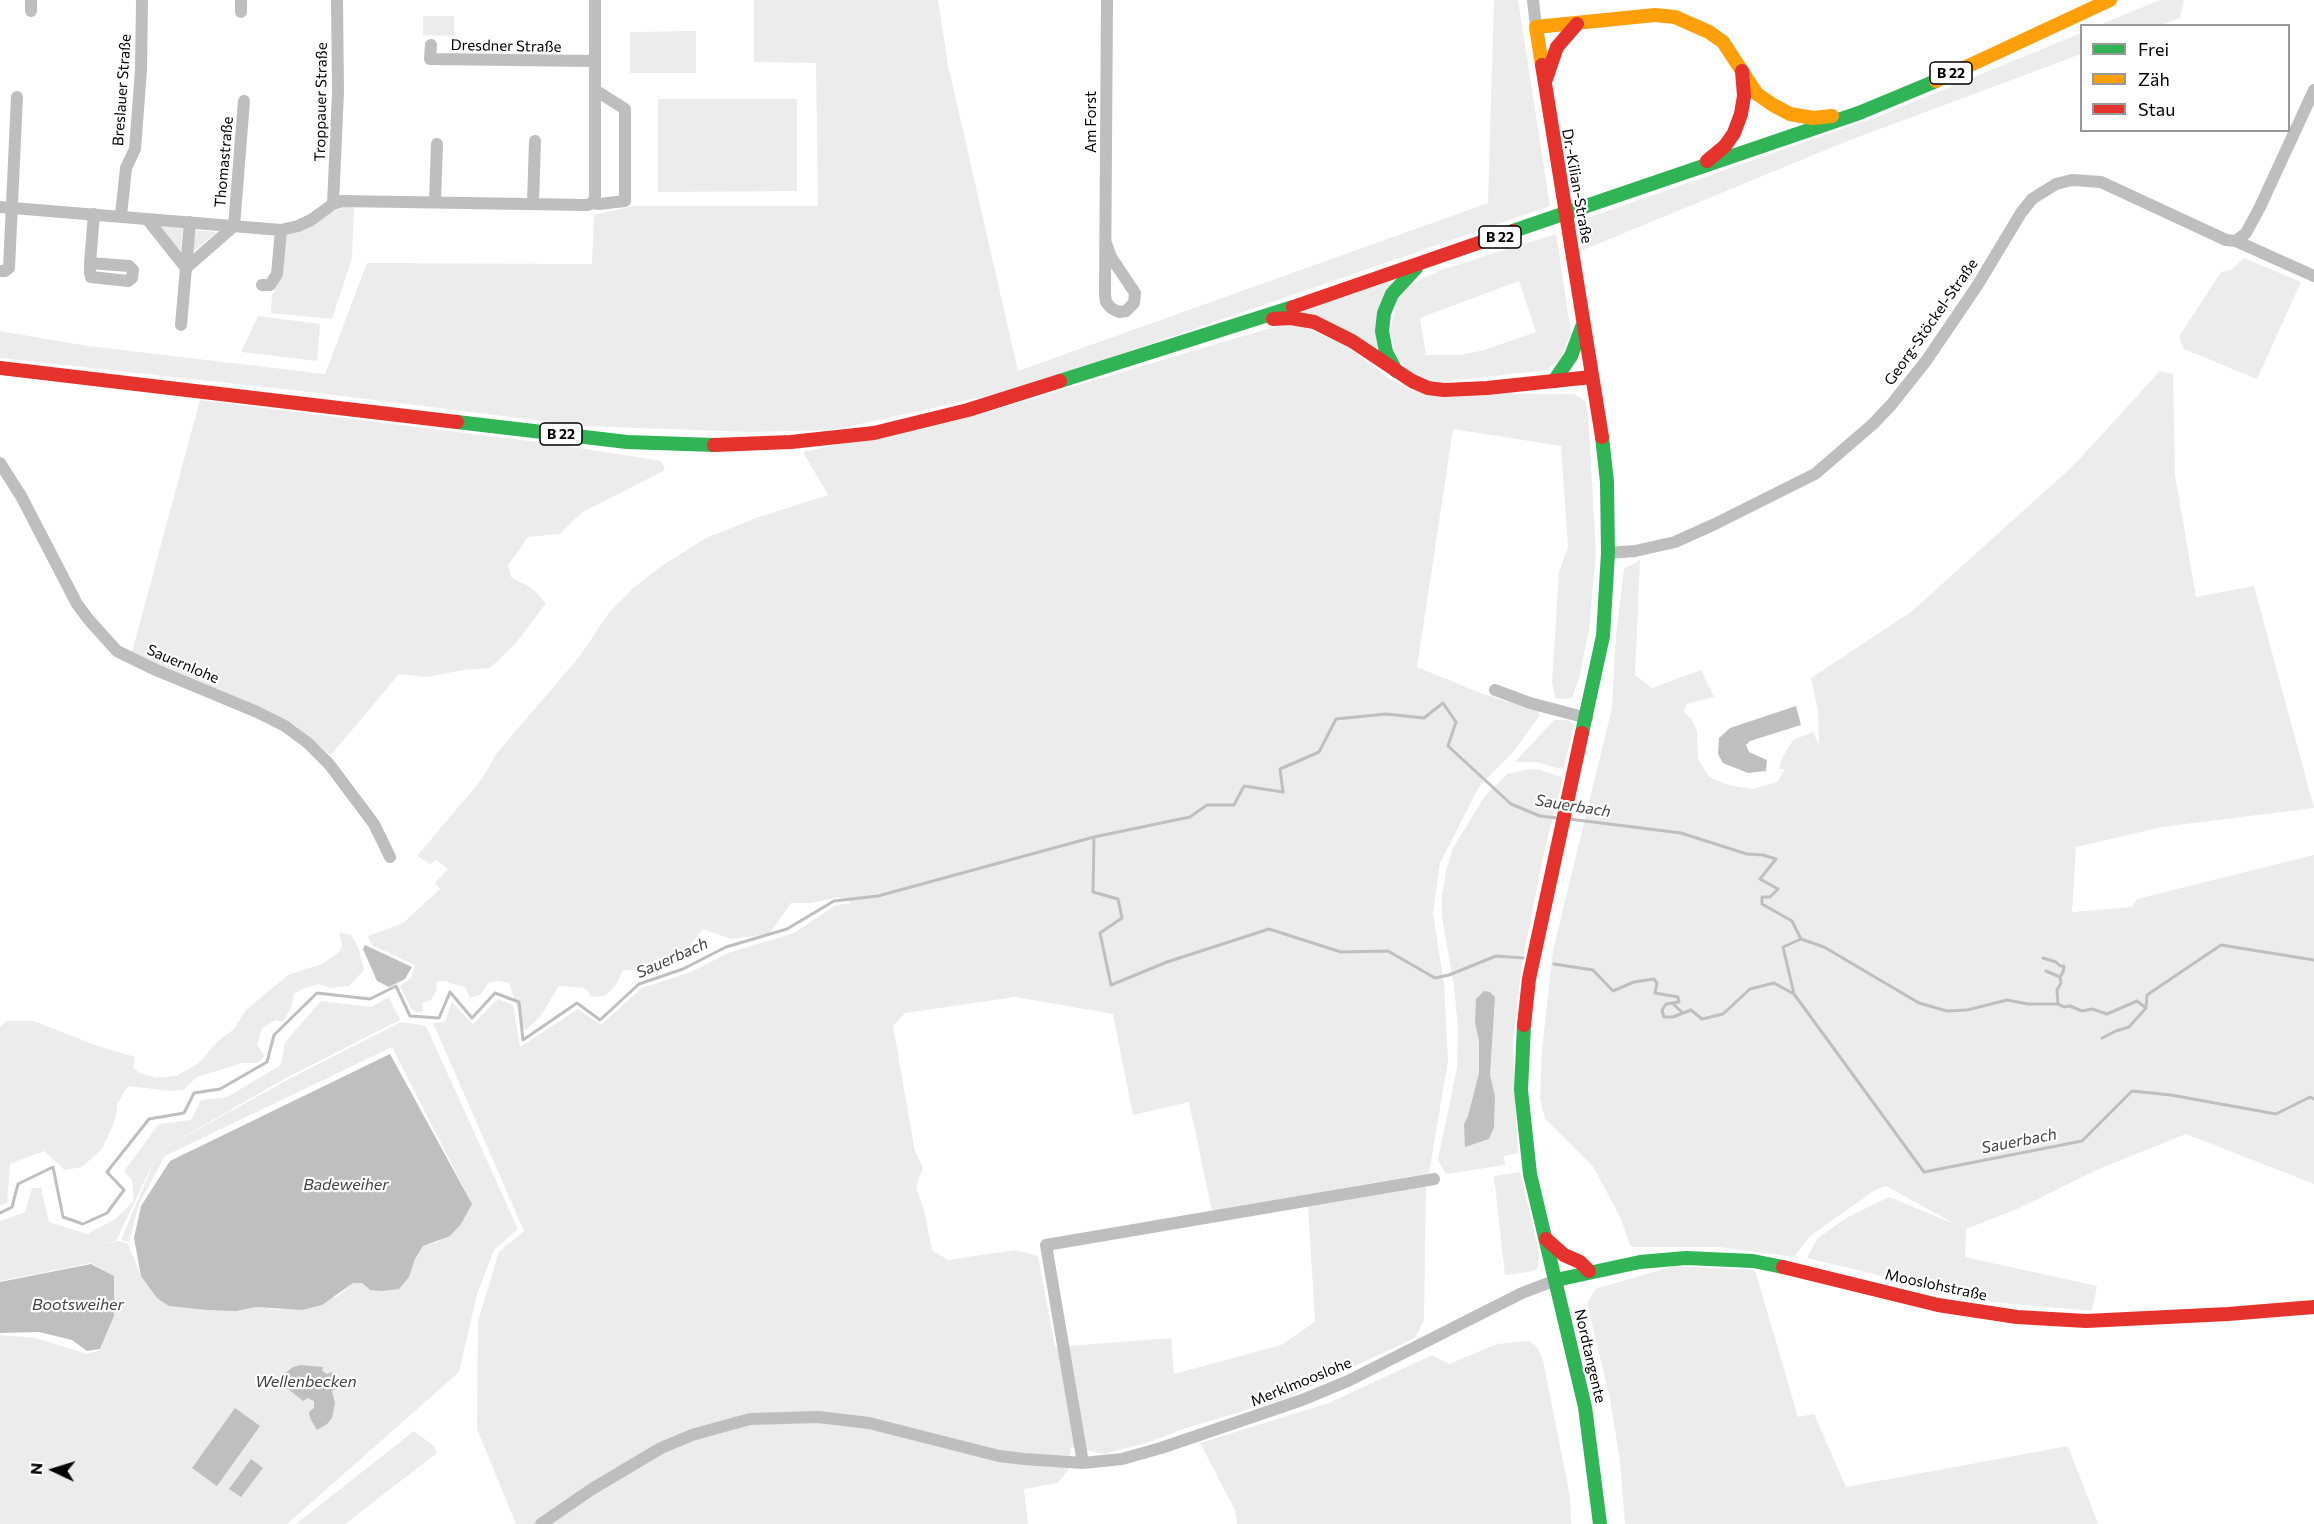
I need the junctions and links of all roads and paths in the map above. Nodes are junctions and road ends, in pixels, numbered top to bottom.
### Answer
1 (142, 0) edge
2 (337, 0) edge
3 (595, 0) edge
4 (1107, 0) edge
5 (1533, 0) edge
6 (2110, 0) edge
7 (1577, 24) junction
8 (1536, 27) junction
9 (430, 45) dead end
10 (595, 61) junction
11 (1742, 68) junction
12 (1544, 87) junction
13 (595, 90) junction
14 (2314, 90) edge
15 (17, 97) dead end
16 (244, 102) dead end
17 (1858, 113) junction
18 (535, 141) dead end
19 (436, 144) dead end
20 (1700, 168) junction
21 (435, 201) junction
22 (593, 202) junction
23 (533, 203) junction
24 (333, 204) junction
25 (6, 207) edge
26 (94, 214) junction
27 (121, 215) junction
28 (147, 219) junction
29 (190, 222) junction
30 (234, 226) junction
31 (281, 230) junction
32 (2236, 241) junction
33 (1106, 243) junction
34 (5, 258) edge
35 (90, 263) dead end
36 (1419, 265) junction
37 (186, 268) junction
38 (0, 271) edge
39 (2314, 276) edge
40 (262, 285) dead end
41 (1258, 320) junction
42 (1583, 322) junction
43 (181, 325) dead end
44 (0, 368) edge
45 (1396, 371) junction
46 (1592, 377) junction
47 (1554, 381) junction
48 (0, 463) edge
49 (1608, 553) junction
50 (1495, 690) dead end
51 (1587, 718) junction
52 (390, 857) dead end
53 (1434, 1179) dead end
54 (1546, 1239) junction
55 (1589, 1271) junction
56 (1556, 1280) junction
57 (2314, 1307) edge
58 (1083, 1463) junction
59 (541, 1524) edge
60 (1600, 1524) edge

1 - 27 street, Breslauer Straße
2 - 24 street, Troppauer Straße
3 - 10 street
4 - 33 street, Am Forst
5 - 8 street, Dr.-Kilian-Straße
6 - 17 main road, B 22
7 - 8 main road
7 - 11 main road
7 - 12 main road
8 - 12 main road, Dr.-Kilian-Straße
9 - 10 street, Dresdner Straße
10 - 13 street
11 - 17 main road
11 - 20 main road
12 - 42 main road, Dr.-Kilian-Straße
13 - 22 street
13 - 22 street
14 - 32 street
15 - 25 street
16 - 30 street, Thomastraße
17 - 20 main road, B 22
18 - 23 street
19 - 21 street
20 - 36 main road, B 22
21 - 23 street
21 - 24 street
22 - 23 street
24 - 31 street
25 - 26 street
25 - 34 street
26 - 27 street
26 - 35 street
27 - 28 street
28 - 29 street
28 - 37 street
29 - 30 street
29 - 37 street
30 - 31 street
30 - 37 street
31 - 40 street
32 - 39 street, Georg-Stöckel-Straße
32 - 49 street, Georg-Stöckel-Straße
33 - 33 street, Am Forst
34 - 38 street
36 - 41 main road, B 22
36 - 45 main road
37 - 43 street
41 - 44 main road, B 22
41 - 45 main road
42 - 46 main road, Dr.-Kilian-Straße
42 - 47 main road
45 - 47 main road
46 - 47 main road
46 - 49 main road, Dr.-Kilian-Straße
48 - 52 street, Sauernlohe
49 - 51 main road, Dr.-Kilian-Straße
50 - 51 street
51 - 54 main road, Nordtangente
53 - 58 street
54 - 55 main road
54 - 56 main road, Nordtangente
55 - 56 main road, Mooslohstraße
55 - 57 main road, Mooslohstraße
56 - 58 street, Merklmooslohe
56 - 60 main road, Nordtangente
58 - 59 street, Merklmooslohe

